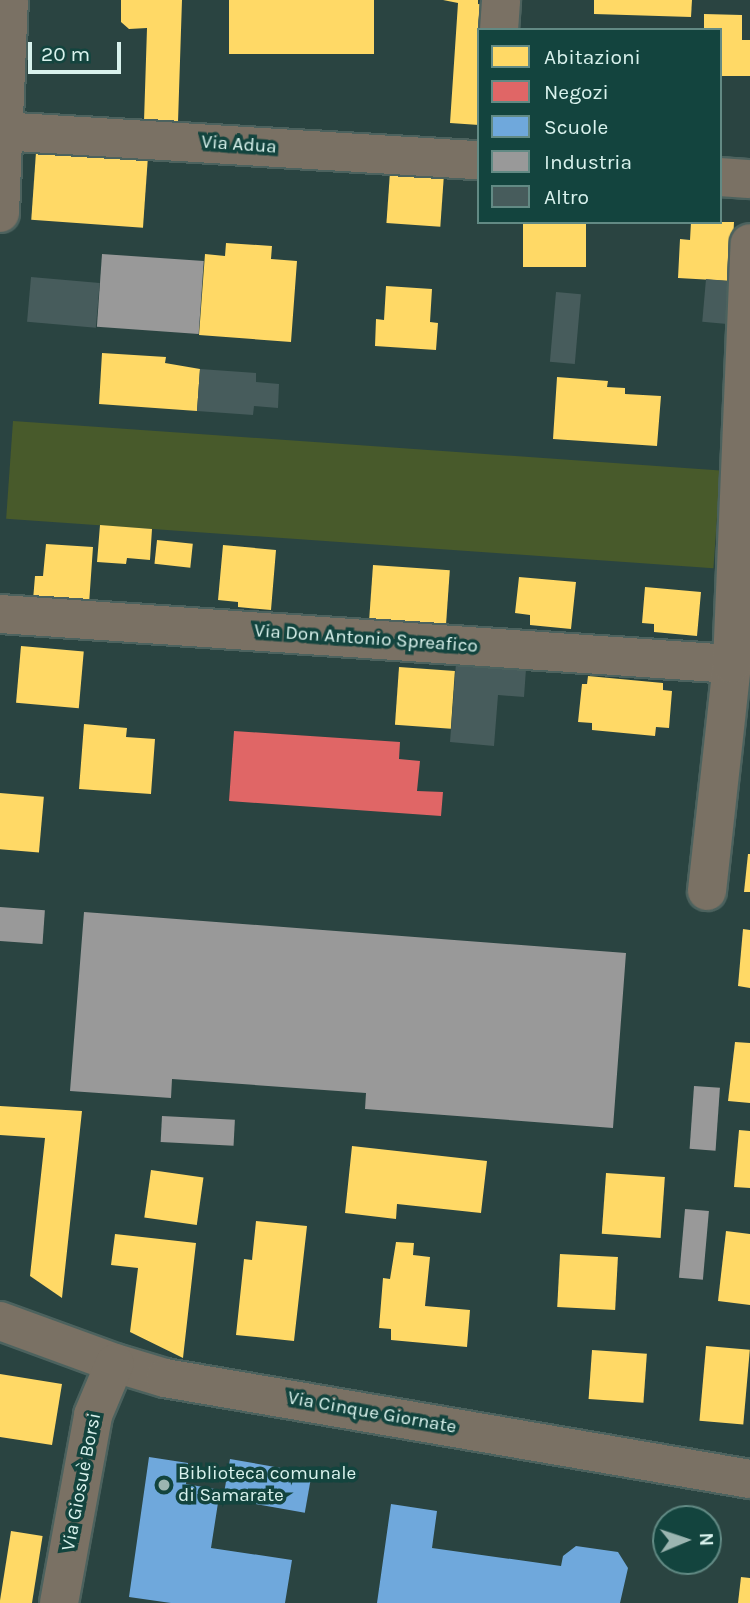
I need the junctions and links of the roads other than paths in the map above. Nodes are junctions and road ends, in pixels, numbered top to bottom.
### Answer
1 (9, 0) edge
2 (501, 0) edge
3 (499, 28) edge
4 (2, 131) edge
5 (477, 160) edge
6 (722, 177) edge
7 (750, 179) edge
8 (0, 213) edge
9 (750, 243) edge
10 (0, 614) edge
11 (732, 664) junction
12 (707, 891) dead end
13 (0, 1321) edge
14 (115, 1363) junction
15 (750, 1479) edge
16 (59, 1603) edge

1 - 4 street
2 - 3 street
4 - 5 street, Via Adua
4 - 8 street
6 - 7 street
9 - 11 street
10 - 11 street, Via Don Antonio Spreafico
11 - 12 street
13 - 14 street, Via Cinque Giornate
14 - 15 street, Via Cinque Giornate
14 - 16 street, Via Giosuè Borsi

